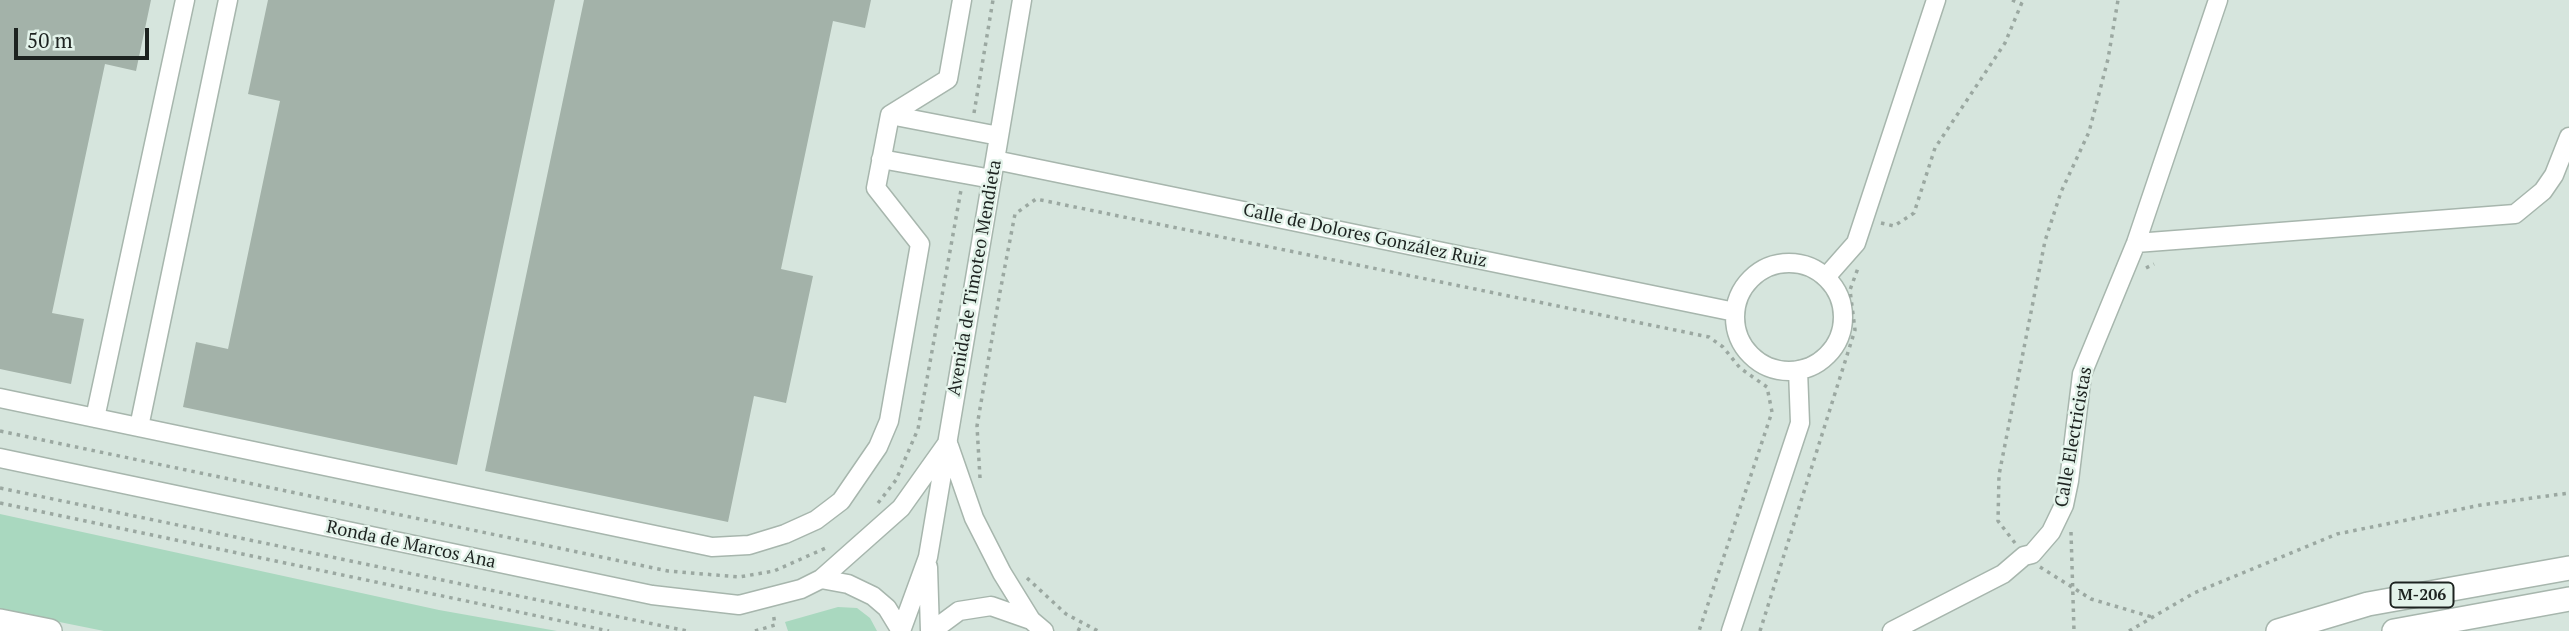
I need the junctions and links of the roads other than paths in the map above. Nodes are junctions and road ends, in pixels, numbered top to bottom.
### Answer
1 (185, 0) edge
2 (228, 0) edge
3 (962, 0) edge
4 (1022, 0) edge
5 (1936, 0) edge
6 (2218, 0) edge
7 (890, 115) junction
8 (999, 136) junction
9 (2569, 137) edge
10 (881, 159) junction
11 (995, 160) junction
12 (992, 179) junction
13 (2136, 243) junction
14 (1826, 277) junction
15 (1735, 312) junction
16 (1798, 370) junction
17 (0, 398) edge
18 (95, 418) junction
19 (139, 427) junction
20 (948, 442) junction
21 (0, 458) edge
22 (928, 557) junction
23 (2569, 568) edge
24 (821, 579) junction
25 (2569, 600) edge
26 (0, 621) edge
27 (1037, 625) edge
28 (50, 631) edge
29 (901, 631) edge
30 (931, 631) edge
31 (1731, 631) edge
32 (1892, 631) edge
33 (2278, 631) edge
34 (2394, 631) edge

1 - 18 street
2 - 19 street
3 - 7 street
4 - 8 street, Avenida de Timoteo Mendieta
5 - 14 street
6 - 13 street, Calle Electricistas
7 - 8 street
7 - 10 street
8 - 11 street, Avenida de Timoteo Mendieta
9 - 13 street
10 - 12 street
10 - 19 street
11 - 12 street, Avenida de Timoteo Mendieta
11 - 15 street, Calle de Dolores González Ruiz
12 - 20 street, Avenida de Timoteo Mendieta
13 - 32 street, Calle Electricistas
14 - 15 street
14 - 16 street
15 - 16 street
16 - 31 street
17 - 18 street
18 - 19 street
20 - 22 street, Avenida de Timoteo Mendieta
20 - 24 street, Ronda de Marcos Ana
20 - 27 street
21 - 24 street, Ronda de Marcos Ana
22 - 29 street, Avenida de Timoteo Mendieta
22 - 30 street, Avenida de Timoteo Mendieta
23 - 33 main road, M-206
24 - 29 street
25 - 34 main road, M-206
26 - 28 main road
27 - 30 street

